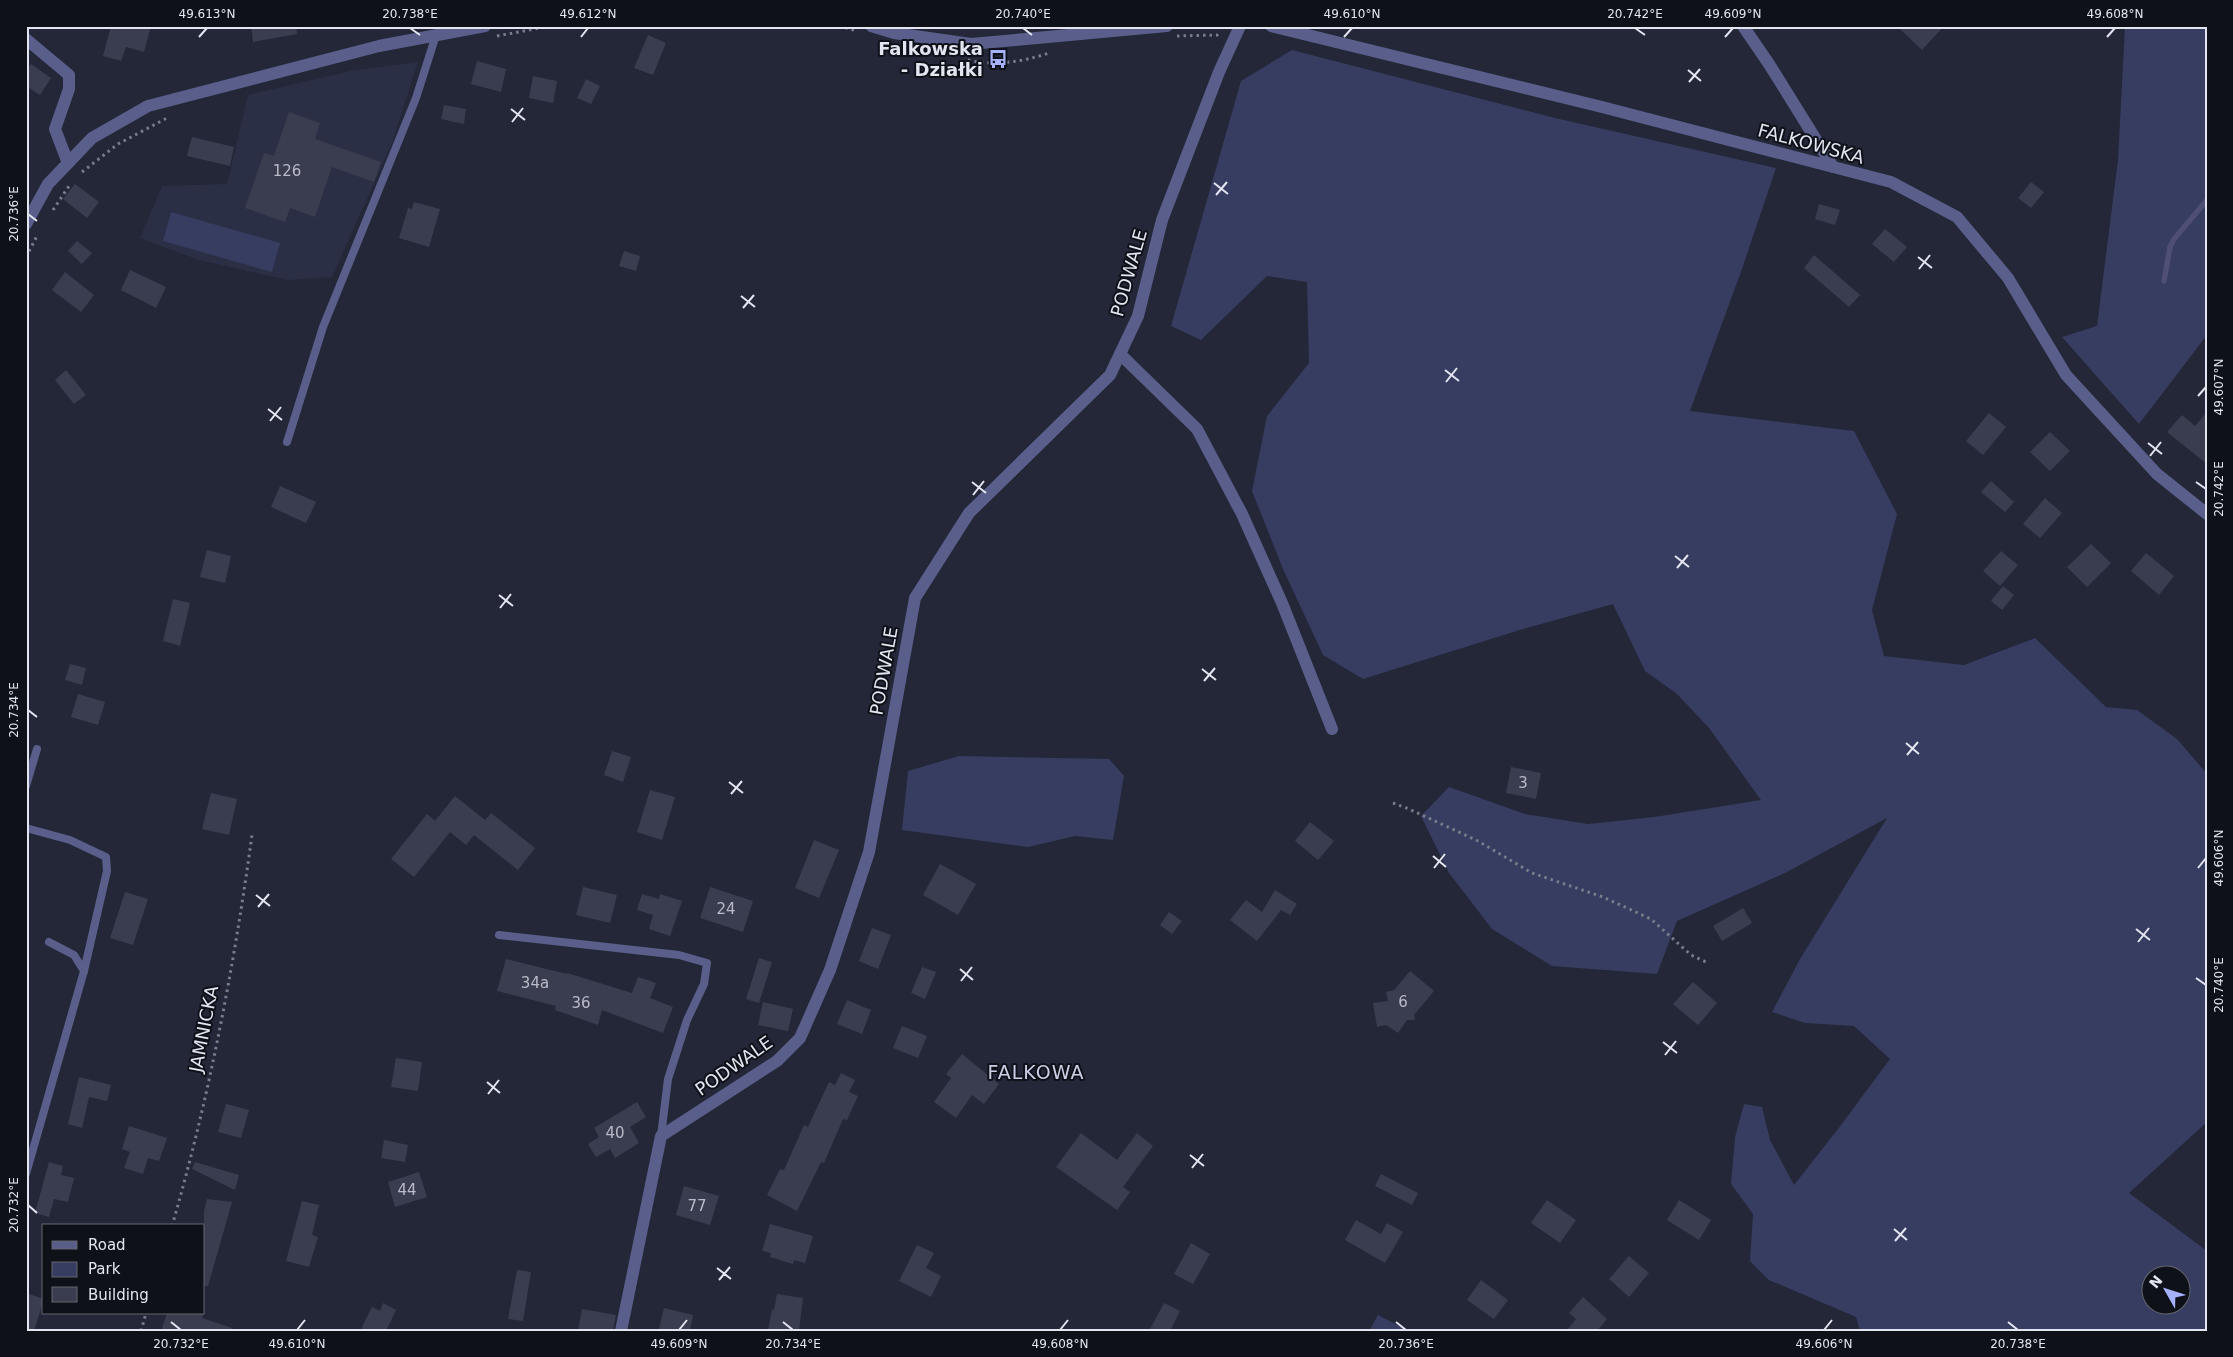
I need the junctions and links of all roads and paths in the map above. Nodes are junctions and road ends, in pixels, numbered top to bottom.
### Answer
1 (551, 26) edge
2 (871, 26) edge
3 (1167, 26) edge
4 (1240, 26) edge
5 (1271, 26) edge
6 (1743, 26) edge
7 (489, 31) edge
8 (436, 36) junction
9 (26, 39) edge
10 (175, 115) dead end
11 (68, 163) junction
12 (1833, 167) junction
13 (80, 174) dead end
14 (73, 180) dead end
15 (52, 211) dead end
16 (26, 224) edge
17 (42, 227) dead end
18 (26, 257) edge
19 (1120, 354) junction
20 (288, 442) dead end
21 (2207, 514) edge
22 (1332, 729) dead end
23 (37, 749) dead end
24 (26, 786) edge
25 (1393, 803) dead end
26 (26, 828) edge
27 (252, 835) dead end
28 (499, 935) dead end
29 (50, 942) dead end
30 (1706, 962) dead end
31 (84, 971) junction
32 (661, 1136) junction
33 (26, 1174) edge
34 (173, 1224) edge
35 (146, 1314) edge
36 (141, 1331) edge
37 (621, 1331) edge

1 - 7 path
2 - 3 street
4 - 19 street, PODWALE
5 - 12 street, FALKOWSKA
6 - 12 street
7 - 8 street
8 - 11 street
8 - 20 lane
9 - 11 street
10 - 13 path
11 - 16 street
12 - 21 street, FALKOWSKA
14 - 15 path
17 - 18 path
19 - 22 street
19 - 32 street, PODWALE
23 - 24 lane
25 - 30 path
26 - 31 lane
27 - 34 path, JAMNICKA
28 - 32 lane
29 - 31 lane
31 - 33 lane
32 - 37 street
35 - 36 path

